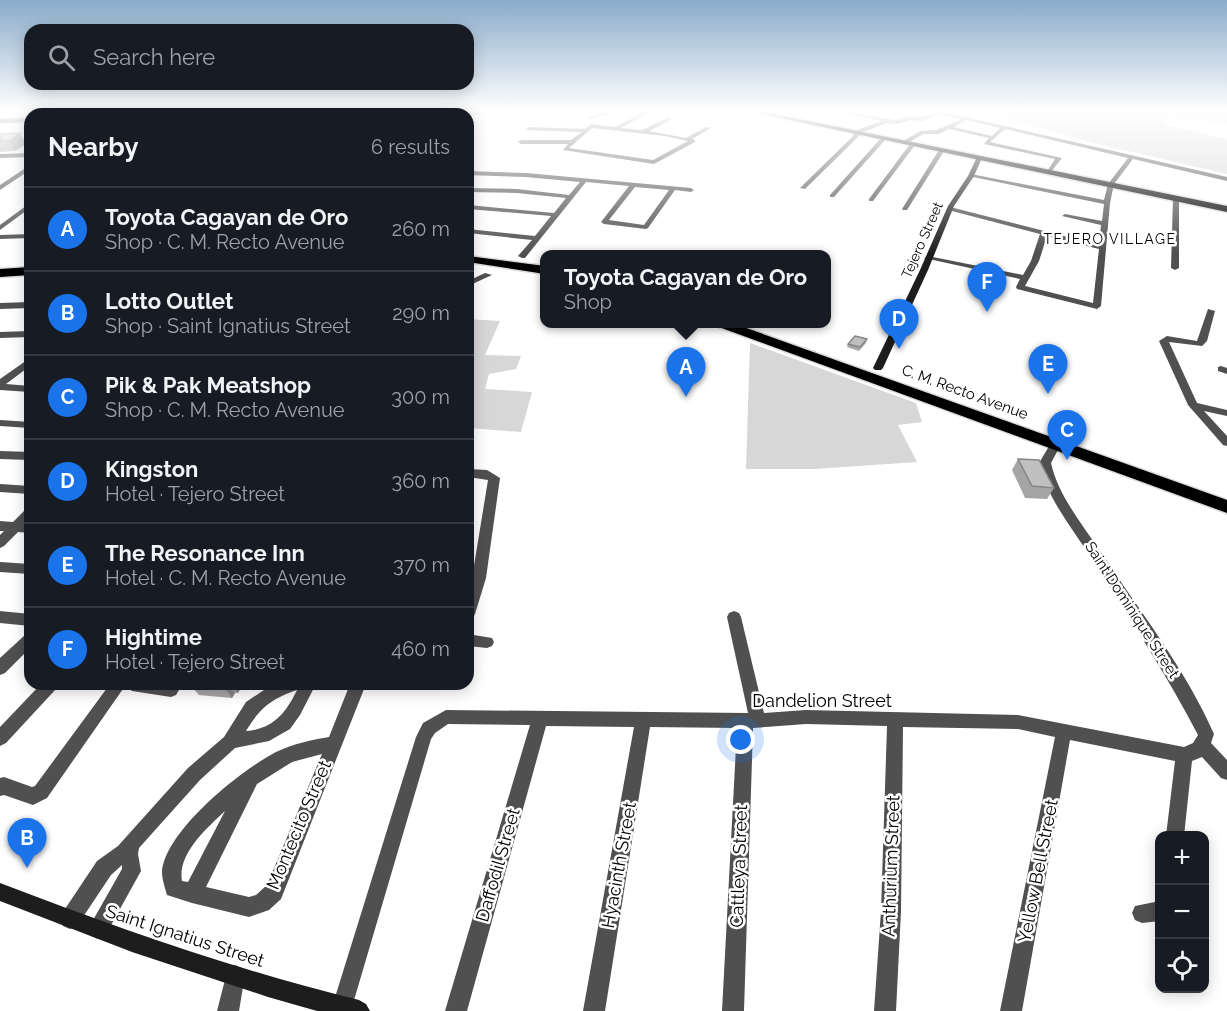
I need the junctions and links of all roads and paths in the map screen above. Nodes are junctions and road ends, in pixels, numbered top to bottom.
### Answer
1 (628, 158) edge
2 (661, 158) edge
3 (832, 158) edge
4 (866, 158) edge
5 (899, 158) edge
6 (937, 158) edge
7 (980, 158) joint
8 (1059, 158) edge
9 (1130, 158) edge
10 (1141, 158) edge
11 (24, 171) edge
12 (1048, 172) junction
13 (474, 174) edge
14 (971, 176) junction
15 (1227, 179) edge
16 (585, 180) junction
17 (1111, 184) junction
18 (633, 185) junction
19 (0, 188) edge
20 (803, 188) dead end
21 (673, 189) junction
22 (474, 190) edge
23 (691, 190) dead end
24 (832, 196) dead end
25 (571, 197) junction
26 (1176, 198) junction
27 (871, 200) dead end
28 (1107, 203) junction
29 (474, 207) edge
30 (950, 209) junction
31 (1227, 209) edge
32 (24, 210) edge
33 (905, 210) dead end
34 (556, 215) junction
35 (1065, 216) dead end
36 (1106, 224) junction
37 (0, 228) edge
38 (474, 232) edge
39 (1044, 233) junction
40 (24, 236) edge
41 (0, 237) edge
42 (537, 238) junction
43 (1102, 248) junction
44 (522, 256) dead end
45 (928, 258) junction
46 (474, 260) edge
47 (24, 264) edge
48 (0, 266) edge
49 (474, 266) edge
50 (504, 267) junction
51 (1175, 268) dead end
52 (540, 270) edge
53 (24, 271) edge
54 (0, 273) edge
55 (488, 275) dead end
56 (540, 275) edge
57 (1025, 278) junction
58 (474, 281) edge
59 (24, 305) edge
60 (0, 306) edge
61 (1211, 311) dead end
62 (755, 328) edge
63 (24, 334) edge
64 (0, 335) edge
65 (771, 335) junction
66 (24, 366) edge
67 (878, 368) junction
68 (0, 385) edge
69 (24, 388) edge
70 (1193, 405) junction
71 (1227, 413) edge
72 (0, 423) edge
73 (24, 425) edge
74 (1058, 440) junction
75 (1227, 442) edge
76 (0, 455) edge
77 (24, 456) edge
78 (474, 473) edge
79 (0, 488) edge
80 (24, 490) edge
81 (1227, 494) edge
82 (1227, 507) edge
83 (24, 518) edge
84 (0, 526) edge
85 (16, 527) junction
86 (24, 528) edge
87 (0, 543) edge
88 (0, 567) edge
89 (24, 569) edge
90 (474, 592) edge
91 (0, 617) edge
92 (734, 617) dead end
93 (24, 619) edge
94 (474, 641) edge
95 (487, 642) dead end
96 (24, 645) edge
97 (0, 668) edge
98 (45, 690) edge
99 (115, 690) edge
100 (275, 690) edge
101 (306, 690) edge
102 (356, 690) edge
103 (540, 719) junction
104 (643, 719) junction
105 (752, 721) junction
106 (895, 721) junction
107 (1064, 730) junction
108 (0, 738) edge
109 (230, 742) junction
110 (333, 744) junction
111 (1202, 746) junction
112 (1184, 755) junction
113 (1227, 772) edge
114 (252, 776) junction
115 (0, 787) edge
116 (1176, 831) edge
117 (132, 844) junction
118 (0, 892) edge
119 (192, 894) junction
120 (70, 920) junction
121 (98, 929) junction
122 (235, 975) junction
123 (351, 1009) edge
124 (228, 1011) edge
125 (456, 1011) edge
126 (594, 1011) edge
127 (733, 1011) edge
128 (885, 1011) edge
129 (1011, 1011) edge

1 - 2 street
3 - 20 street
4 - 24 street
5 - 27 street
6 - 33 street
7 - 12 main road
7 - 14 main road, Tejero Street
8 - 12 street
9 - 17 street
10 - 15 street
11 - 19 street
12 - 17 main road
13 - 16 street
14 - 28 street
14 - 30 main road, Tejero Street
16 - 18 street
16 - 25 street
17 - 26 main road
17 - 28 street
18 - 21 street
18 - 21 street
21 - 23 street
22 - 25 street
25 - 34 street
26 - 31 main road
26 - 51 street
28 - 36 street
29 - 34 street
30 - 39 street
30 - 45 main road, Tejero Street
32 - 37 street
34 - 42 street
35 - 36 street
36 - 43 street
38 - 42 street
39 - 43 street
39 - 57 street
40 - 41 street
42 - 44 street
43 - 57 street
45 - 57 street
45 - 67 main road, Tejero Street
46 - 50 highway
47 - 48 highway
49 - 50 highway
50 - 52 highway
50 - 56 highway
53 - 54 highway
55 - 58 street
59 - 60 street
61 - 70 street
62 - 65 highway, C. M. Recto Avenue
63 - 64 street
65 - 67 highway, C. M. Recto Avenue
65 - 74 highway, C. M. Recto Avenue
66 - 68 street
67 - 74 highway, C. M. Recto Avenue
68 - 69 street
70 - 71 street
70 - 75 street
72 - 73 street
74 - 81 highway, C. M. Recto Avenue
74 - 82 highway, C. M. Recto Avenue
74 - 111 street, Saint Dominique Street
76 - 77 street
78 - 90 street
79 - 80 street
83 - 85 street
84 - 85 street
85 - 86 street
85 - 87 street
88 - 89 street
91 - 93 street
92 - 105 street, Cattleya Street
94 - 95 street
96 - 97 street
98 - 108 street
99 - 115 street
100 - 109 street
101 - 109 street
102 - 110 street, Montecito Street
103 - 104 street, Dandelion Street
103 - 123 street, Dandelion Street
103 - 125 street, Daffodil Street
104 - 105 street, Dandelion Street
104 - 126 street, Hyacinth Street
105 - 106 street, Dandelion Street
105 - 127 street, Cattleya Street
106 - 107 street, Dandelion Street
106 - 128 street, Anthurium Street
107 - 112 street, Dandelion Street
107 - 129 street, Yellow Bell Street
109 - 117 street
110 - 114 street, Montecito Street
110 - 119 street, Montecito Street
111 - 112 street
111 - 113 street
112 - 116 street
114 - 119 street
114 - 119 street, Montecito Street
117 - 120 street
117 - 121 street
118 - 120 main road, Saint Ignatius Street
120 - 121 main road, Saint Ignatius Street
121 - 122 main road, Saint Ignatius Street
122 - 123 main road, Saint Ignatius Street
122 - 124 street

